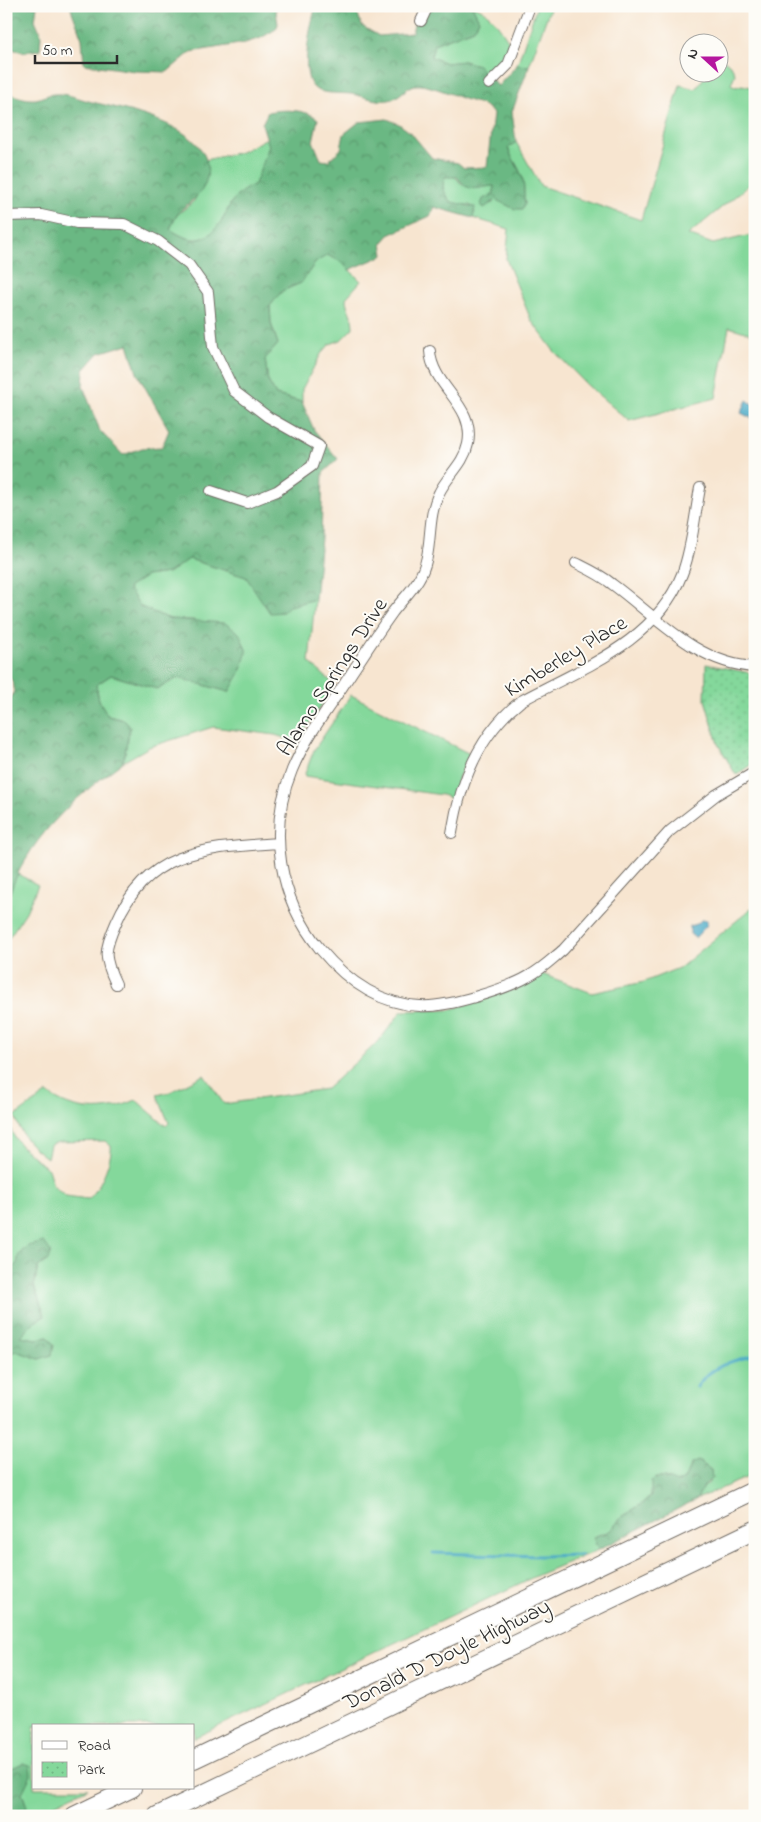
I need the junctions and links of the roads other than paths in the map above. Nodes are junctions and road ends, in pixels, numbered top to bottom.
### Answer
1 (428, 6) edge
2 (530, 6) edge
3 (422, 21) dead end
4 (490, 84) dead end
5 (6, 216) edge
6 (430, 351) dead end
7 (700, 488) dead end
8 (211, 491) dead end
9 (576, 563) dead end
10 (653, 618) junction
11 (755, 667) edge
12 (755, 772) edge
13 (452, 833) dead end
14 (278, 843) junction
15 (116, 984) dead end
16 (755, 1490) edge
17 (755, 1530) edge
18 (195, 1759) edge
19 (128, 1790) edge
20 (74, 1816) edge
21 (157, 1816) edge

1 - 3 street
2 - 4 street
5 - 8 street
6 - 14 street, Alamo Springs Drive
7 - 10 street, Kimberley Place
9 - 10 street
10 - 11 street
10 - 13 street, Kimberley Place
12 - 14 street, Alamo Springs Drive
14 - 15 street
16 - 18 highway, Donald D Doyle Highway
17 - 21 highway, Donald D Doyle Highway
19 - 20 highway

